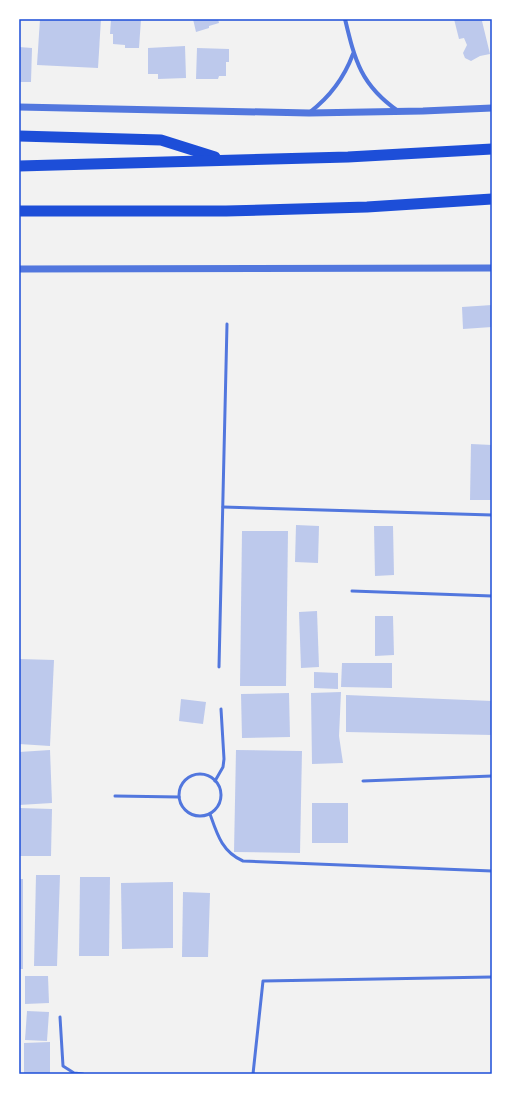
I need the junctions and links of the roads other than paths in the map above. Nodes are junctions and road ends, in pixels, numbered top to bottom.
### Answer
1 (345, 19) edge
2 (353, 54) junction
3 (19, 107) edge
4 (492, 108) edge
5 (399, 112) junction
6 (309, 113) junction
7 (19, 136) edge
8 (492, 149) edge
9 (223, 160) junction
10 (19, 166) edge
11 (492, 199) edge
12 (19, 211) edge
13 (492, 268) edge
14 (19, 269) edge
15 (227, 324) dead end
16 (223, 507) junction
17 (492, 515) edge
18 (352, 591) dead end
19 (492, 596) edge
20 (219, 667) dead end
21 (221, 709) dead end
22 (492, 776) edge
23 (215, 781) junction
24 (362, 781) dead end
25 (114, 796) dead end
26 (179, 797) junction
27 (210, 814) junction
28 (492, 871) edge
29 (492, 977) edge
30 (60, 1017) dead end
31 (83, 1074) edge
32 (253, 1074) edge

1 - 2 street
2 - 5 street
2 - 6 street
3 - 6 street
4 - 5 street
5 - 6 street
7 - 9 highway
8 - 9 highway
9 - 10 highway
11 - 12 highway
13 - 14 street
15 - 16 lane
16 - 17 lane
16 - 20 lane
18 - 19 lane
21 - 23 lane
22 - 24 lane
23 - 26 lane
23 - 27 lane
25 - 26 lane
26 - 27 lane
27 - 28 lane
29 - 32 lane
30 - 31 lane

